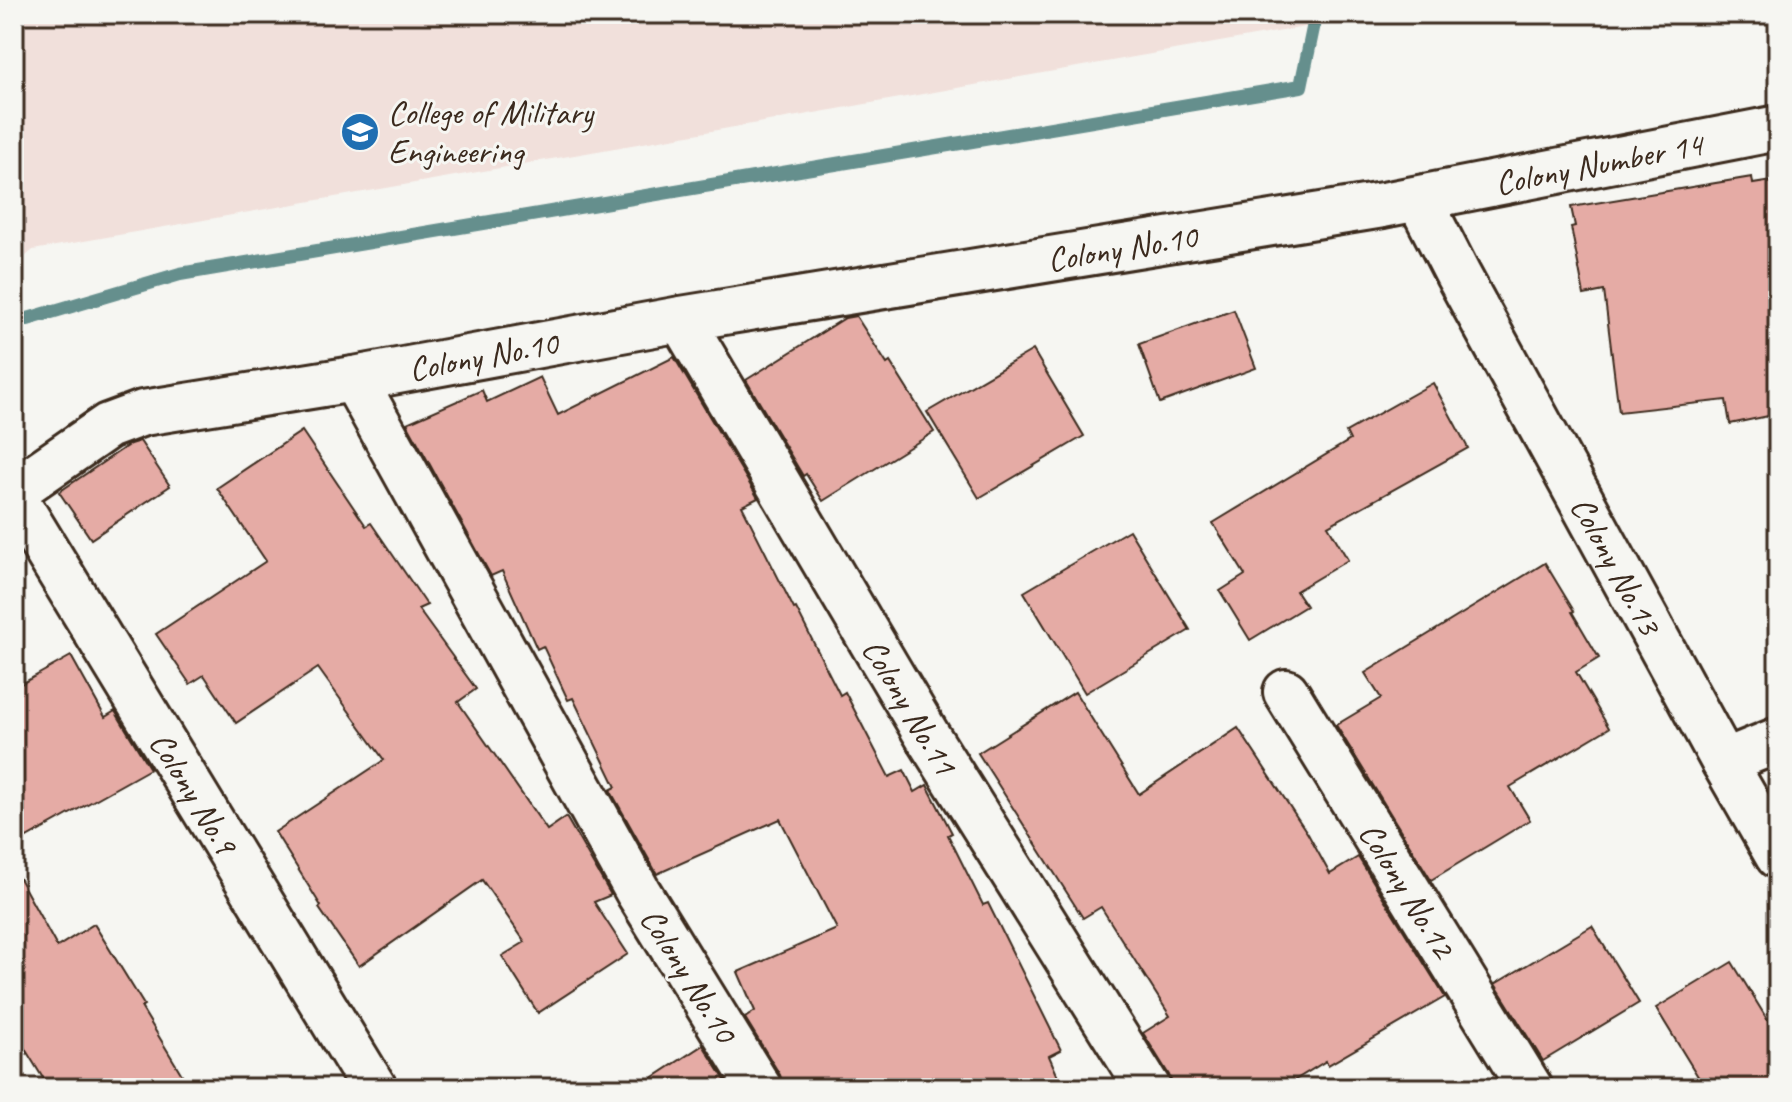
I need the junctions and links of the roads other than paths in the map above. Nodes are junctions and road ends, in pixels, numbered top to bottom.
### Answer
1 (1778, 128) edge
2 (1419, 199) junction
3 (681, 319) junction
4 (354, 379) junction
5 (14, 494) edge
6 (1286, 692) dead end
7 (1778, 740) edge
8 (1724, 762) junction
9 (1778, 856) edge
10 (374, 1088) edge
11 (759, 1088) edge
12 (1148, 1088) edge
13 (1530, 1088) edge

1 - 2 street, Colony Number 14
2 - 3 street, Colony No.10
2 - 8 street, Colony No.13
3 - 4 street, Colony No.10
3 - 12 street, Colony No.11
4 - 5 street
4 - 11 street, Colony No.10
5 - 10 street, Colony No.9
6 - 13 street, Colony No.12
7 - 8 street
8 - 9 street, Colony No.13

